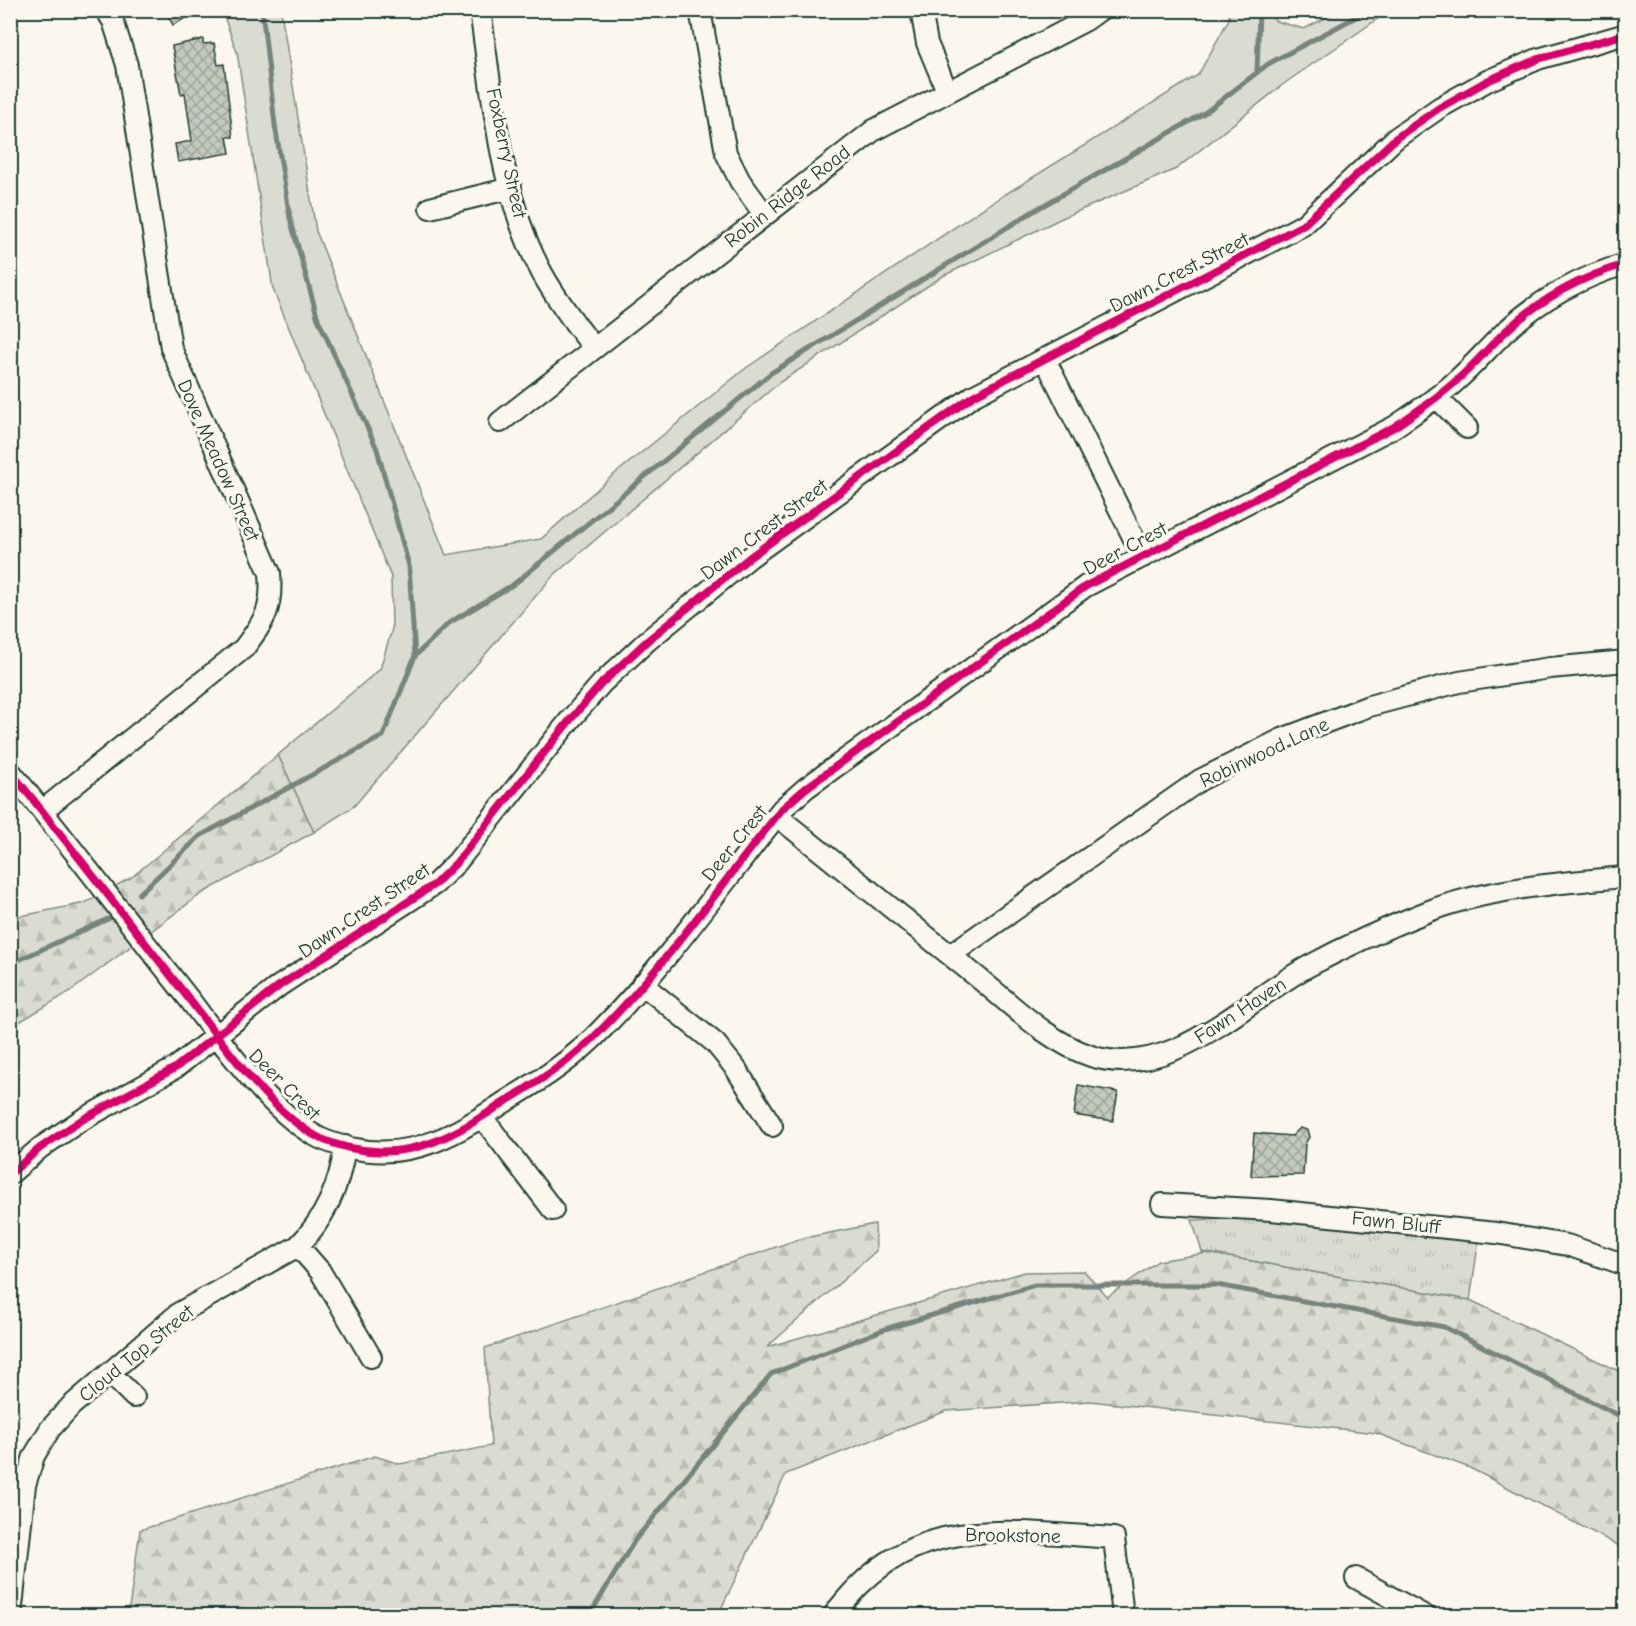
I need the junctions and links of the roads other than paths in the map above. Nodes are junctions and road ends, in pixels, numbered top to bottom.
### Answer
1 (106, 10) edge
2 (480, 10) edge
3 (700, 10) edge
4 (921, 10) edge
5 (1100, 10) edge
6 (1626, 34) edge
7 (947, 91) junction
8 (511, 188) junction
9 (430, 208) dead end
10 (764, 214) junction
11 (1626, 264) edge
12 (594, 348) junction
13 (1045, 359) junction
14 (1436, 397) junction
15 (500, 422) dead end
16 (1467, 429) dead end
17 (1143, 557) junction
18 (1626, 661) edge
19 (12, 776) edge
20 (42, 811) junction
21 (777, 816) junction
22 (1626, 877) edge
23 (950, 954) junction
24 (642, 984) junction
25 (217, 1035) junction
26 (482, 1117) junction
27 (772, 1126) dead end
28 (345, 1146) junction
29 (10, 1174) edge
30 (1162, 1204) dead end
31 (553, 1210) dead end
32 (298, 1246) junction
33 (1626, 1265) edge
34 (371, 1357) dead end
35 (110, 1373) junction
36 (134, 1397) dead end
37 (1356, 1578) dead end
38 (11, 1616) edge
39 (832, 1616) edge
40 (1124, 1616) edge
41 (1425, 1616) edge

1 - 20 street, Dove Meadow Street
2 - 8 street, Foxberry Street
3 - 10 street
4 - 7 street
5 - 7 street, Robin Ridge Road
6 - 13 street, Dawn Crest Street
7 - 10 street, Robin Ridge Road
8 - 9 street
8 - 12 street, Foxberry Street
10 - 12 street, Robin Ridge Road
11 - 14 street, Deer Crest
12 - 15 street, Robin Ridge Road
13 - 17 street
13 - 25 street, Dawn Crest Street
14 - 16 street
14 - 17 street, Deer Crest
17 - 21 street, Deer Crest
18 - 23 street, Robinwood Lane
19 - 20 street, Deer Crest
20 - 25 street, Deer Crest
21 - 23 street, Fawn Haven
21 - 24 street, Deer Crest
22 - 23 street, Fawn Haven
24 - 26 street, Deer Crest
24 - 27 street
25 - 28 street, Deer Crest
25 - 29 street, Dawn Crest Street
26 - 28 street, Deer Crest
26 - 31 street
28 - 32 street, Cloud Top Street
30 - 33 street, Fawn Bluff
32 - 34 street
32 - 35 street, Cloud Top Street
35 - 36 street
35 - 38 street, Cloud Top Street
37 - 41 street
39 - 40 street, Brookstone

